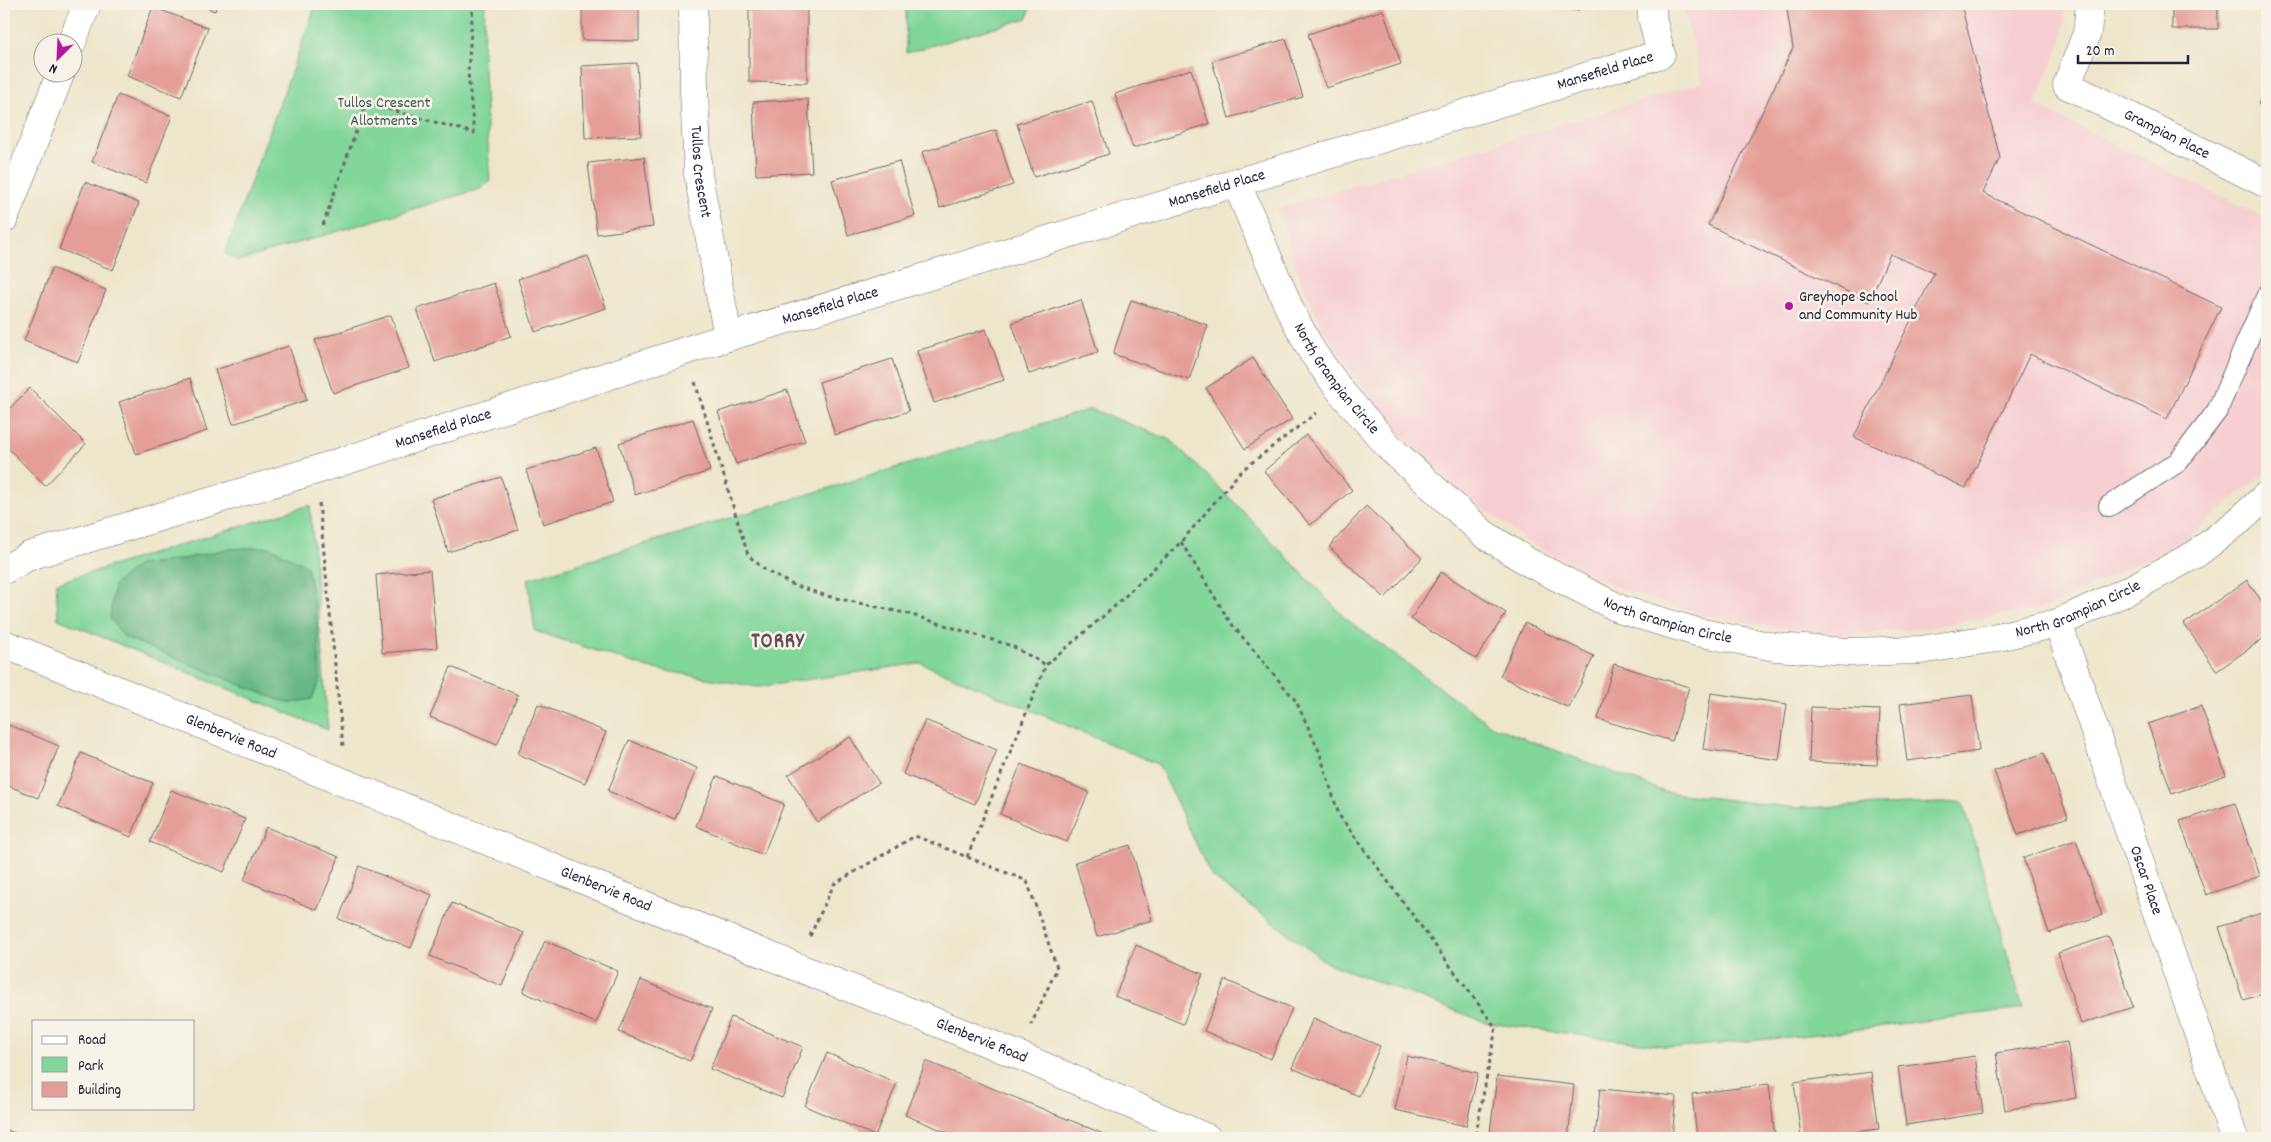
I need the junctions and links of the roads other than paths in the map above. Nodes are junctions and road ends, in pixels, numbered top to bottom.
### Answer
1 (87, 4) edge
2 (693, 4) edge
3 (1652, 4) edge
4 (2090, 4) edge
5 (76, 32) edge
6 (56, 82) edge
7 (14, 165) edge
8 (1236, 182) junction
9 (2267, 184) edge
10 (4, 219) edge
11 (2267, 295) edge
12 (728, 337) junction
13 (2267, 496) edge
14 (2109, 506) dead end
15 (4, 570) edge
16 (2058, 623) junction
17 (4, 644) edge
18 (1207, 1138) edge
19 (2234, 1138) edge

1 - 5 street
2 - 12 street, Tullos Crescent
3 - 8 street, Mansefield Place
4 - 9 street, Grampian Place
6 - 7 street
7 - 10 street
8 - 12 street, Mansefield Place
8 - 16 street, North Grampian Circle
11 - 14 lane
12 - 15 street, Mansefield Place
13 - 16 street, North Grampian Circle
16 - 19 street, Oscar Place
17 - 18 street, Glenbervie Road

